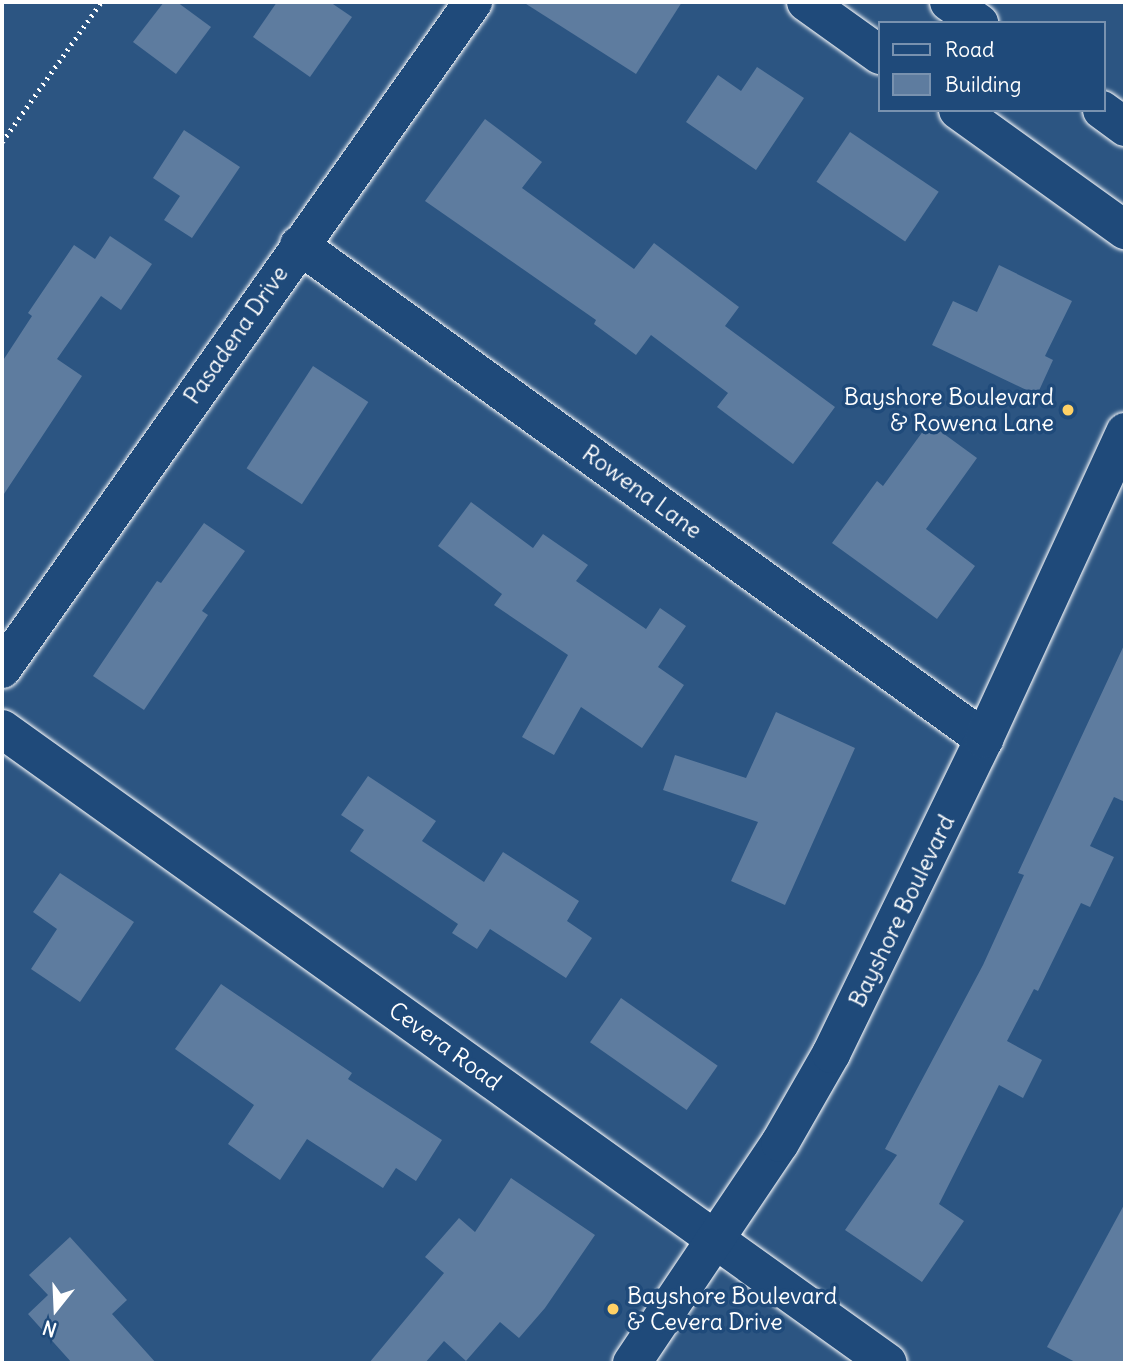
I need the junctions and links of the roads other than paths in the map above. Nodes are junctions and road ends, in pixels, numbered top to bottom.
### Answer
1 (473, 2) edge
2 (806, 2) edge
3 (950, 2) edge
4 (976, 21) edge
5 (878, 54) edge
6 (961, 112) edge
7 (1105, 112) edge
8 (1125, 127) edge
9 (1125, 230) edge
10 (299, 246) junction
11 (1125, 432) edge
12 (2, 669) edge
13 (2, 729) edge
14 (984, 739) junction
15 (716, 1240) junction
16 (632, 1363) edge
17 (888, 1363) edge

1 - 10 street, Pasadena Drive
2 - 5 street
3 - 4 street
6 - 9 street
7 - 8 street
10 - 12 street, Pasadena Drive
10 - 14 street, Rowena Lane
11 - 14 street, Bayshore Boulevard
13 - 15 street, Cevera Road
14 - 15 street, Bayshore Boulevard
15 - 16 street, Bayshore Boulevard
15 - 17 street, Cevera Road

